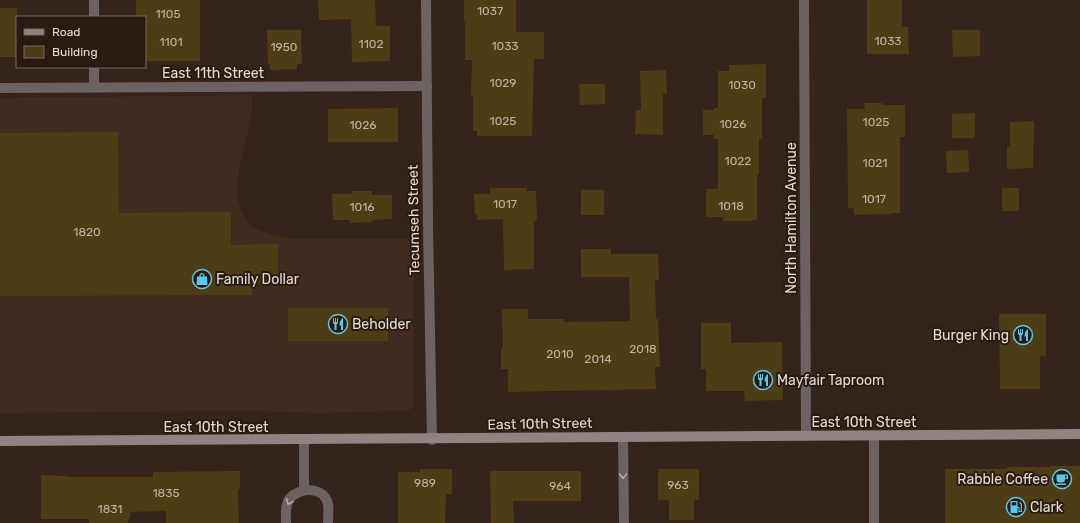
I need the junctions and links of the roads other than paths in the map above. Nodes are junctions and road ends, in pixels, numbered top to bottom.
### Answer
1 (94, 0) edge
2 (426, 0) edge
3 (804, 0) edge
4 (94, 16) edge
5 (94, 68) edge
6 (427, 86) junction
7 (0, 88) edge
8 (94, 88) junction
9 (1080, 434) edge
10 (806, 436) junction
11 (874, 436) junction
12 (623, 437) junction
13 (432, 440) junction
14 (0, 441) edge
15 (304, 441) junction
16 (304, 490) junction
17 (286, 523) edge
18 (328, 523) edge
19 (624, 523) edge
20 (874, 523) edge

1 - 4 street
2 - 6 street, Tecumseh Street
3 - 10 street, North Hamilton Avenue
5 - 8 street
6 - 8 street, East 11th Street
6 - 13 street, Tecumseh Street
7 - 8 street, East 11th Street
9 - 11 main road, East 10th Street
10 - 11 main road, East 10th Street
10 - 12 main road, East 10th Street
11 - 20 street
12 - 13 main road, East 10th Street
12 -> 19 street
13 - 15 main road, East 10th Street
14 - 15 main road, East 10th Street
15 - 16 street
16 -> 17 street
16 - 18 street

